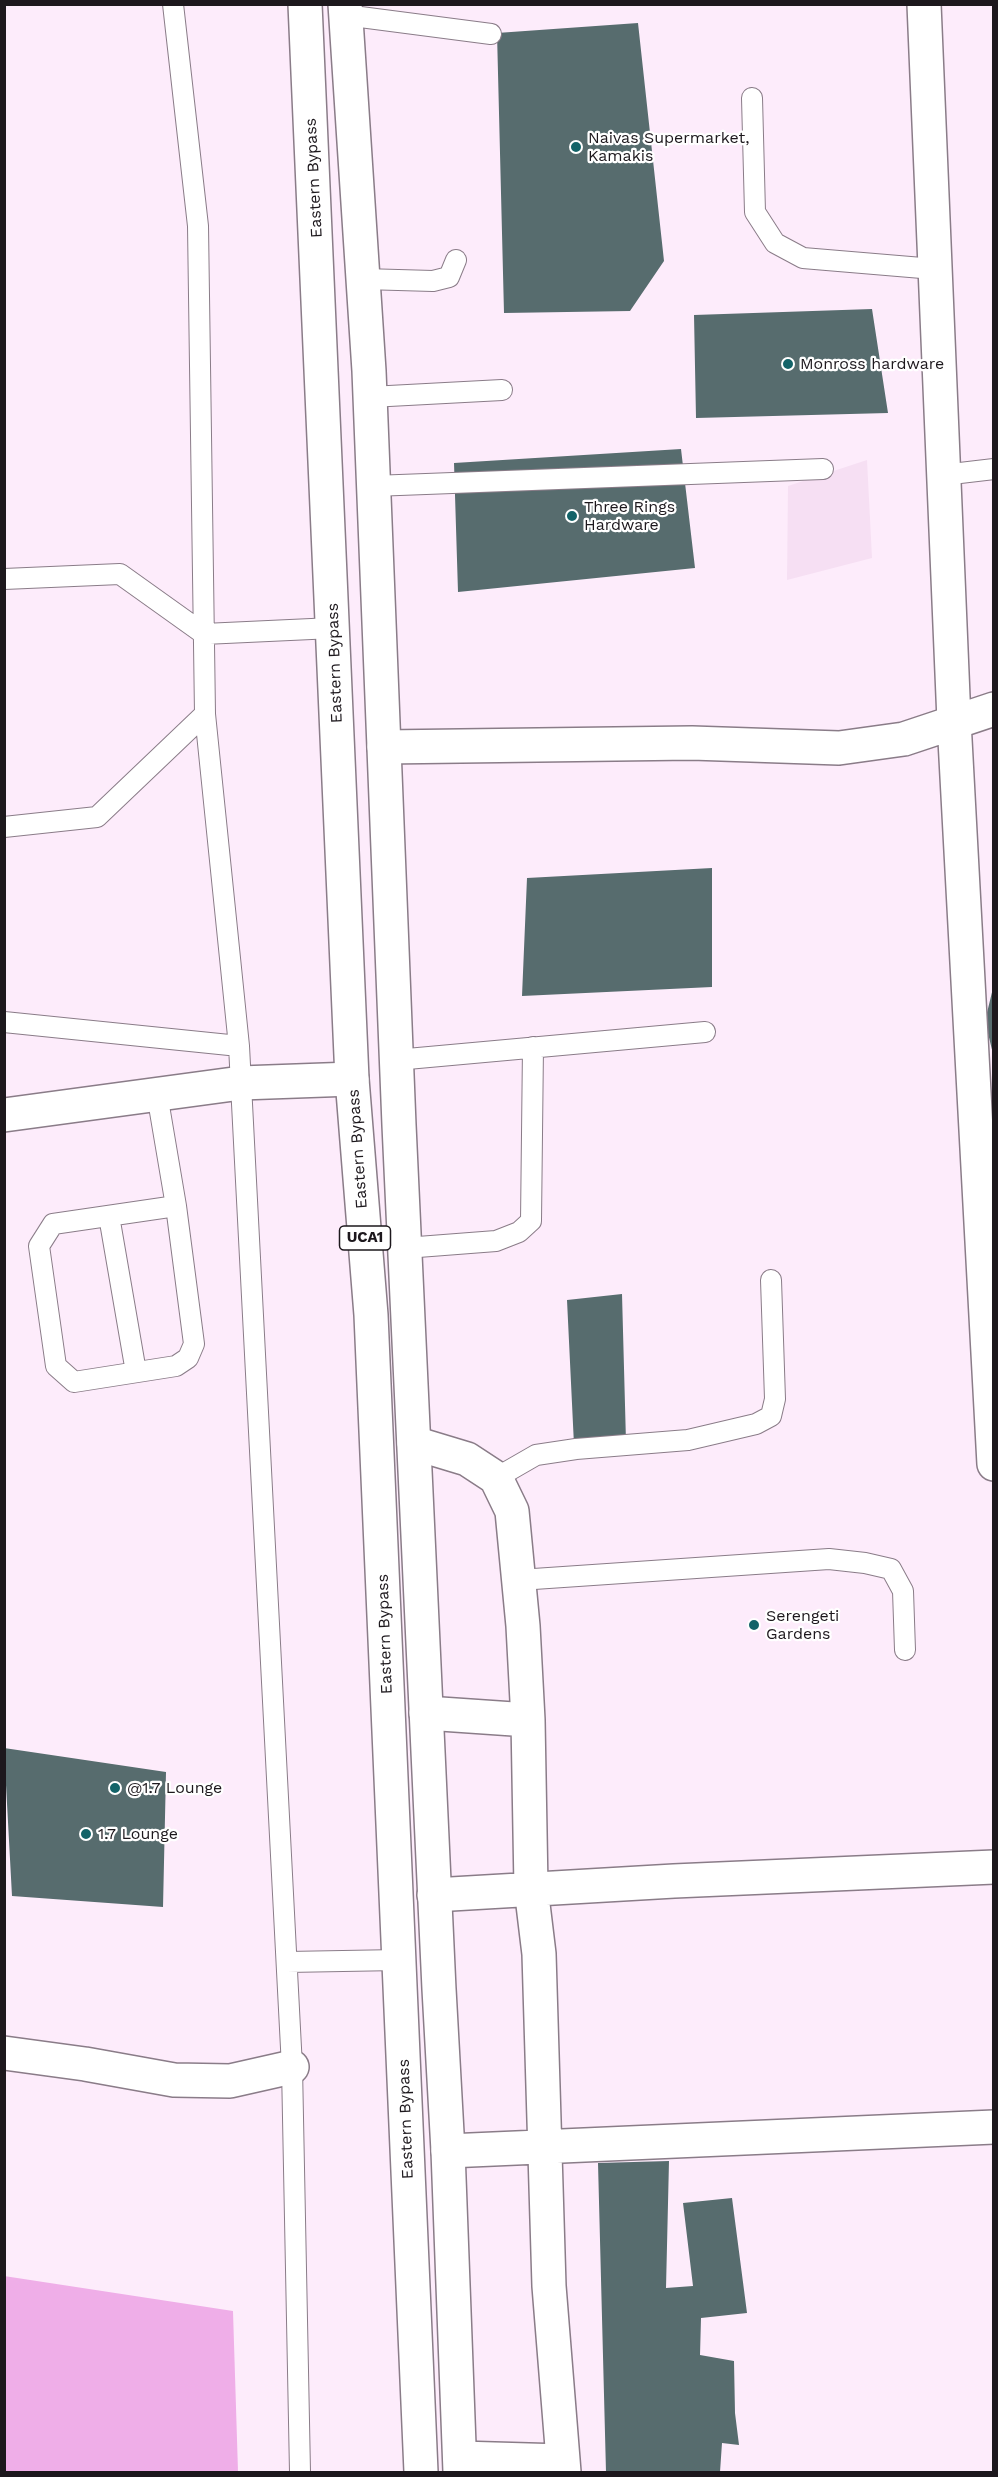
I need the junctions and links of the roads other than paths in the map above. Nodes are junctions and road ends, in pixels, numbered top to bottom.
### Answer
1 (173, 4) edge
2 (305, 4) edge
3 (924, 4) edge
4 (345, 10) edge
5 (491, 34) dead end
6 (752, 98) dead end
7 (456, 260) dead end
8 (934, 269) junction
9 (363, 279) junction
10 (502, 390) dead end
11 (370, 397) junction
12 (823, 469) dead end
13 (993, 469) edge
14 (943, 475) junction
15 (374, 486) junction
16 (4, 579) edge
17 (333, 628) junction
18 (204, 634) junction
19 (993, 709) edge
20 (205, 714) junction
21 (954, 721) junction
22 (384, 747) junction
23 (4, 827) edge
24 (4, 1022) edge
25 (705, 1032) dead end
26 (239, 1046) junction
27 (533, 1047) junction
28 (396, 1060) junction
29 (352, 1079) junction
30 (241, 1083) junction
31 (157, 1094) junction
32 (4, 1115) edge
33 (176, 1206) junction
34 (109, 1216) junction
35 (405, 1248) junction
36 (771, 1280) dead end
37 (990, 1324) edge
38 (136, 1372) junction
39 (414, 1443) junction
40 (993, 1464) edge
41 (496, 1478) junction
42 (519, 1580) junction
43 (905, 1650) dead end
44 (426, 1713) junction
45 (528, 1720) junction
46 (993, 1867) edge
47 (531, 1888) junction
48 (434, 1895) junction
49 (399, 1960) junction
50 (287, 1962) junction
51 (4, 2053) edge
52 (292, 2067) junction
53 (993, 2127) edge
54 (546, 2147) junction
55 (448, 2151) junction
56 (460, 2465) edge
57 (564, 2467) edge
58 (300, 2472) edge
59 (421, 2472) edge

1 - 18 lane
2 - 17 street, Eastern Bypass / UCA1
3 - 8 street
4 - 5 lane
4 - 9 street, UCA1
6 - 8 lane
7 - 9 lane
8 - 14 street
9 - 11 street, UCA1
10 - 11 lane
11 - 15 street, UCA1
12 - 15 lane
13 - 14 lane
14 - 21 street
15 - 22 street, UCA1
16 - 18 lane
17 - 18 lane
17 - 29 street, Eastern Bypass / UCA1
18 - 20 lane
19 - 21 street
20 - 23 lane
20 - 26 lane
21 - 22 street
21 - 37 street
22 - 28 street, UCA1
24 - 26 lane
25 - 27 lane
26 - 30 lane
27 - 28 lane
27 - 35 lane
28 - 35 street, UCA1
29 - 30 street
29 - 49 street, Eastern Bypass / UCA1
30 - 31 street
30 - 50 lane
31 - 32 street
31 - 33 lane
33 - 34 lane
33 - 38 lane
34 - 38 lane
34 - 38 lane
35 - 39 street, UCA1
36 - 41 lane
37 - 40 street
39 - 41 street
39 - 44 street, UCA1
41 - 42 street
42 - 43 lane
42 - 45 street
44 - 45 street
44 - 48 street, UCA1
45 - 47 street
46 - 47 street
47 - 48 street
47 - 54 street
48 - 55 street, UCA1
49 - 50 lane
49 - 59 street, Eastern Bypass / UCA1
50 - 52 lane
51 - 52 street
52 - 58 lane
53 - 54 street
54 - 55 street
54 - 57 street
55 - 56 street, UCA1
56 - 57 street

